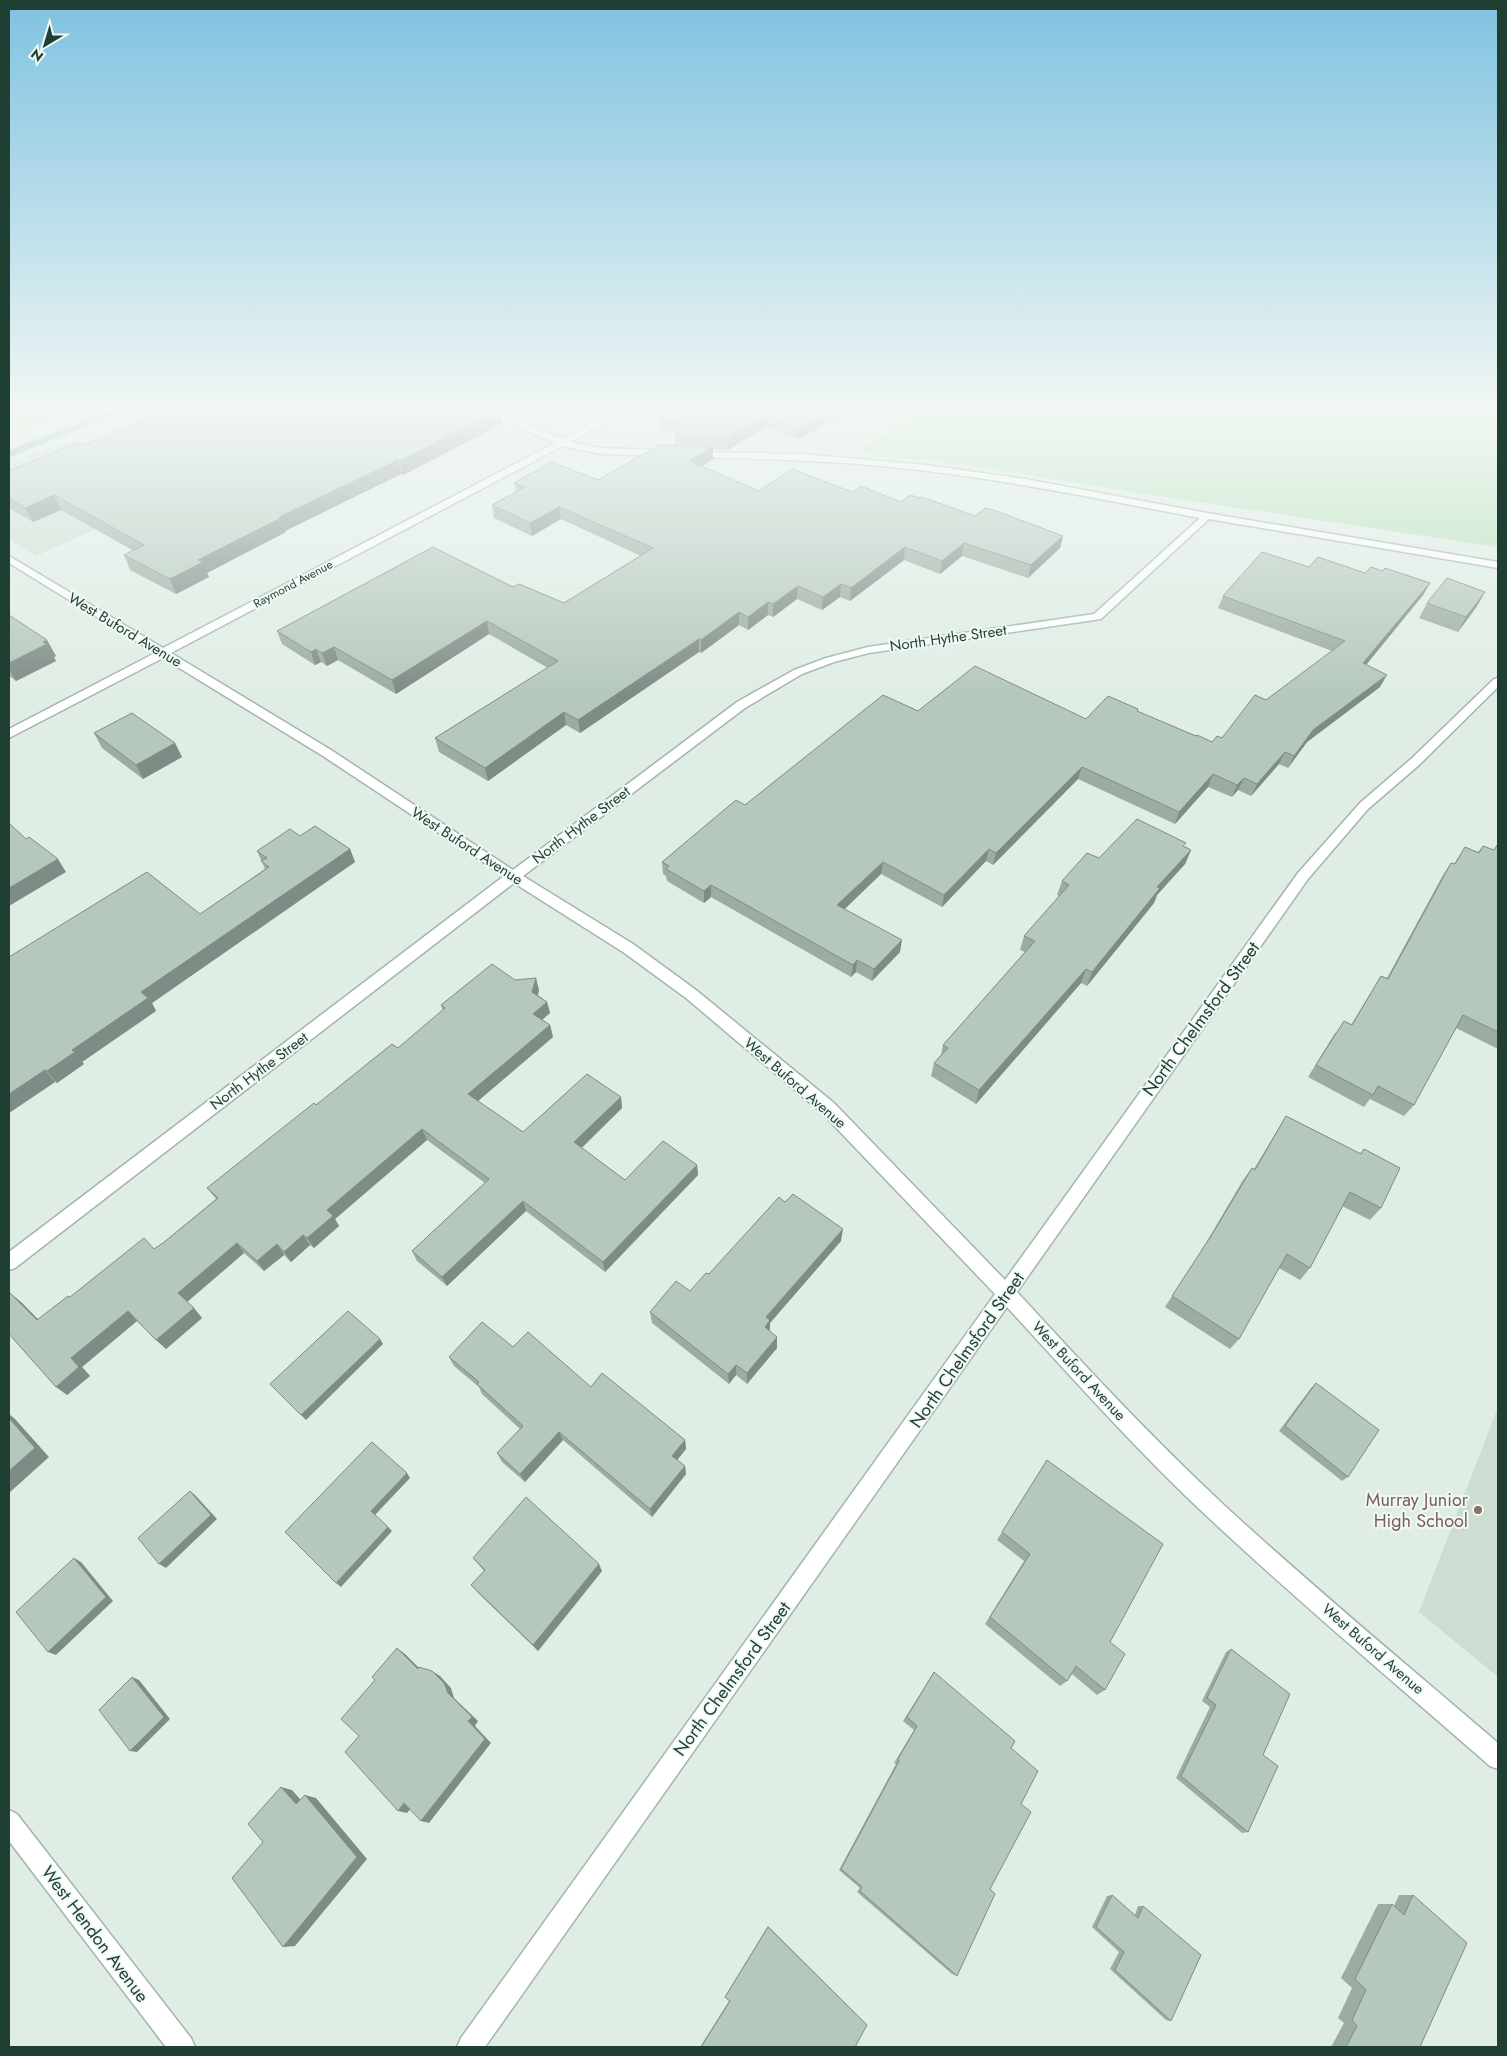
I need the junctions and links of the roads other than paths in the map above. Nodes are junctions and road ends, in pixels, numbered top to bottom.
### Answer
1 (449, 503) edge
2 (1137, 503) edge
3 (1206, 516) junction
4 (9, 560) edge
5 (1498, 565) edge
6 (164, 653) junction
7 (1498, 681) edge
8 (9, 734) edge
9 (513, 876) junction
10 (9, 1262) edge
11 (1007, 1294) junction
12 (1498, 1758) edge
13 (9, 1822) edge
14 (182, 2047) edge
15 (470, 2047) edge

1 - 6 street, Raymond Avenue
2 - 3 street
3 - 5 street
3 - 9 street, North Hythe Street
4 - 6 street, West Buford Avenue
6 - 8 street, Raymond Avenue
6 - 9 street, West Buford Avenue
7 - 11 street, North Chelmsford Street
9 - 10 street, North Hythe Street
9 - 11 street, West Buford Avenue
11 - 12 street, West Buford Avenue
11 - 15 street, North Chelmsford Street
13 - 14 street, West Hendon Avenue

